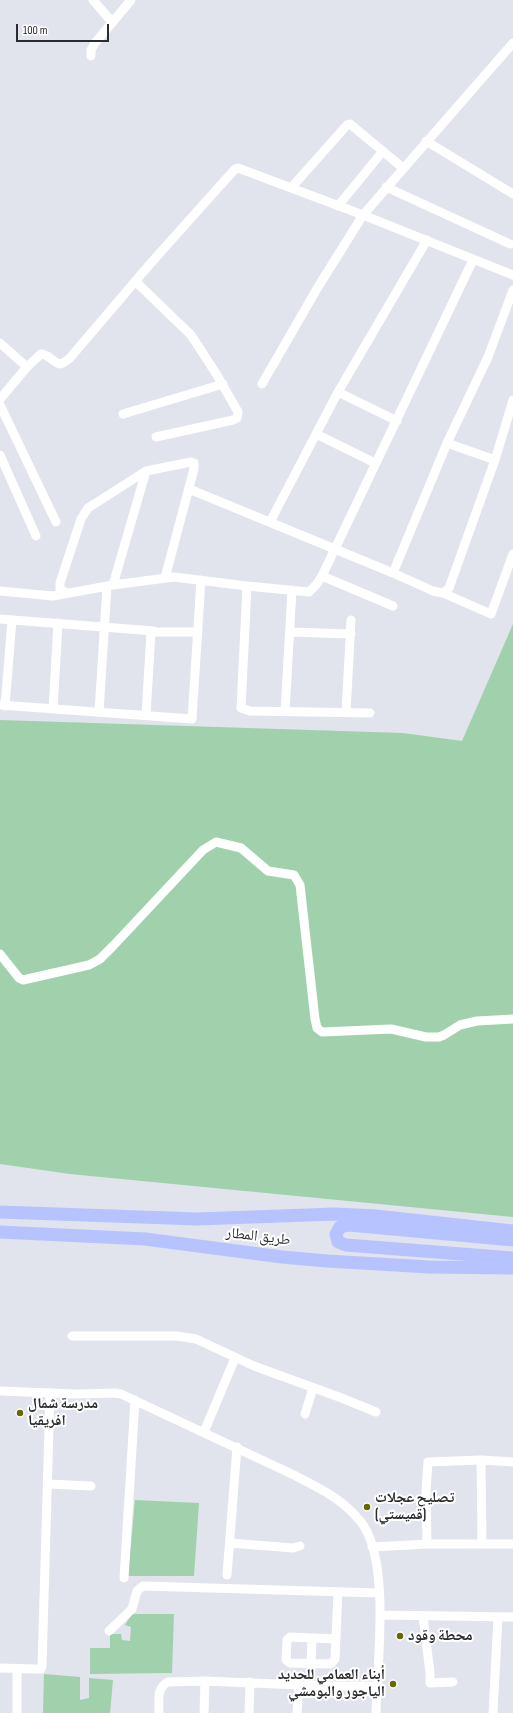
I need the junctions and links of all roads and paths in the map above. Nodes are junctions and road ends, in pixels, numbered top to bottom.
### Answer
1 (93, 0) edge
2 (131, 0) edge
3 (112, 22) junction
4 (513, 43) edge
5 (90, 56) dead end
6 (426, 142) junction
7 (383, 151) junction
8 (403, 168) junction
9 (386, 187) junction
10 (291, 188) junction
11 (513, 194) edge
12 (338, 206) junction
13 (363, 215) junction
14 (427, 240) junction
15 (510, 244) dead end
16 (473, 260) junction
17 (513, 275) edge
18 (135, 281) junction
19 (513, 290) edge
20 (0, 343) edge
21 (27, 367) junction
22 (223, 384) junction
23 (262, 384) dead end
24 (338, 392) junction
25 (0, 399) edge
26 (513, 400) edge
27 (0, 405) edge
28 (123, 414) dead end
29 (397, 421) junction
30 (316, 434) junction
31 (156, 438) dead end
32 (447, 443) junction
33 (0, 455) edge
34 (494, 460) junction
35 (375, 463) junction
36 (146, 470) junction
37 (189, 489) junction
38 (56, 522) dead end
39 (270, 522) junction
40 (36, 536) dead end
41 (335, 548) junction
42 (513, 554) edge
43 (393, 573) junction
44 (322, 576) junction
45 (165, 578) junction
46 (201, 580) junction
47 (110, 586) junction
48 (247, 586) junction
49 (292, 590) junction
50 (0, 591) edge
51 (68, 593) junction
52 (444, 593) junction
53 (393, 606) dead end
54 (0, 619) edge
55 (12, 620) junction
56 (351, 620) dead end
57 (58, 624) junction
58 (105, 627) junction
59 (154, 631) junction
60 (198, 632) junction
61 (290, 632) junction
62 (351, 634) junction
63 (3, 706) edge
64 (54, 709) junction
65 (99, 712) junction
66 (285, 712) junction
67 (346, 713) junction
68 (370, 713) dead end
69 (146, 715) junction
70 (0, 954) edge
71 (513, 1019) edge
72 (0, 1212) edge
73 (513, 1231) edge
74 (0, 1232) edge
75 (513, 1240) edge
76 (513, 1258) edge
77 (513, 1268) edge
78 (72, 1336) dead end
79 (235, 1358) junction
80 (313, 1388) junction
81 (0, 1391) edge
82 (50, 1394) junction
83 (135, 1400) junction
84 (376, 1412) dead end
85 (305, 1414) dead end
86 (204, 1432) junction
87 (237, 1447) junction
88 (481, 1460) junction
89 (513, 1462) edge
90 (48, 1484) junction
91 (91, 1486) dead end
92 (230, 1543) junction
93 (427, 1544) junction
94 (482, 1544) junction
95 (513, 1544) edge
96 (300, 1546) dead end
97 (372, 1547) junction
98 (227, 1575) dead end
99 (124, 1578) dead end
100 (338, 1592) junction
101 (380, 1593) junction
102 (380, 1615) junction
103 (423, 1616) junction
104 (498, 1617) junction
105 (513, 1617) edge
106 (109, 1631) dead end
107 (312, 1638) junction
108 (336, 1639) junction
109 (311, 1664) junction
110 (0, 1668) edge
111 (17, 1669) junction
112 (205, 1680) junction
113 (250, 1682) junction
114 (453, 1682) dead end
115 (299, 1685) junction
116 (376, 1686) junction
117 (17, 1713) edge
118 (159, 1713) edge
119 (204, 1713) edge
120 (249, 1713) edge
121 (297, 1713) edge
122 (376, 1713) edge
123 (493, 1713) edge

1 - 3 street
2 - 3 street
3 - 5 street
4 - 6 street
6 - 8 street
6 - 11 street
7 - 8 street
7 - 10 street
7 - 12 street
8 - 9 street
9 - 13 street
9 - 15 street
10 - 12 street
10 - 18 street
12 - 13 street
13 - 14 street
13 - 23 street
14 - 16 street
14 - 24 street
16 - 17 street
16 - 29 street
18 - 21 street
18 - 22 street
19 - 32 street
20 - 21 street
21 - 25 street
22 - 28 street
22 - 31 street
24 - 29 street
24 - 30 street
26 - 34 street
27 - 38 street
29 - 35 street
30 - 35 street
30 - 39 street
32 - 34 street
32 - 43 street
33 - 40 street
34 - 52 street
35 - 41 street
36 - 37 street
36 - 47 street
36 - 51 street
37 - 39 street
37 - 45 street
39 - 41 street
41 - 43 street
41 - 44 street
42 - 52 street
43 - 52 street
44 - 49 street
44 - 53 street
45 - 46 street
45 - 47 street
46 - 48 street
46 - 60 street
47 - 51 street
47 - 58 street
48 - 49 street
48 - 66 street
49 - 61 street
50 - 51 street
54 - 55 street
55 - 57 street
55 - 63 street
56 - 62 street
57 - 58 street
57 - 64 street
58 - 59 street
58 - 65 street
59 - 60 street
59 - 69 street
60 - 69 street
61 - 62 street
61 - 66 street
62 - 67 street
63 - 64 street
64 - 65 street
65 - 69 street
66 - 67 street
67 - 68 street
70 - 71 street
72 - 73 highway, طريق المطار
74 - 77 highway, طريق المطار
75 - 76 highway
78 - 79 street
79 - 80 street
79 - 86 street
80 - 84 street
80 - 85 street
81 - 82 street
82 - 83 street
82 - 90 street
83 - 86 street
83 - 99 street
86 - 87 street
87 - 92 street
87 - 97 street
88 - 89 street
88 - 93 street
88 - 94 street
90 - 91 street
90 - 111 street
92 - 96 street
92 - 98 street
93 - 94 street
93 - 97 street
94 - 95 street
97 - 101 street
100 - 101 street
100 - 106 street
100 - 108 street
101 - 102 street
102 - 103 street
102 - 116 street
103 - 104 street
103 - 114 street
104 - 105 street
104 - 123 street
107 - 108 street
107 - 109 street
107 - 109 street
108 - 109 street
110 - 111 street
111 - 117 street
112 - 113 street
112 - 118 street
112 - 119 street
113 - 115 street
113 - 120 street
115 - 116 street
115 - 121 street
116 - 122 street

